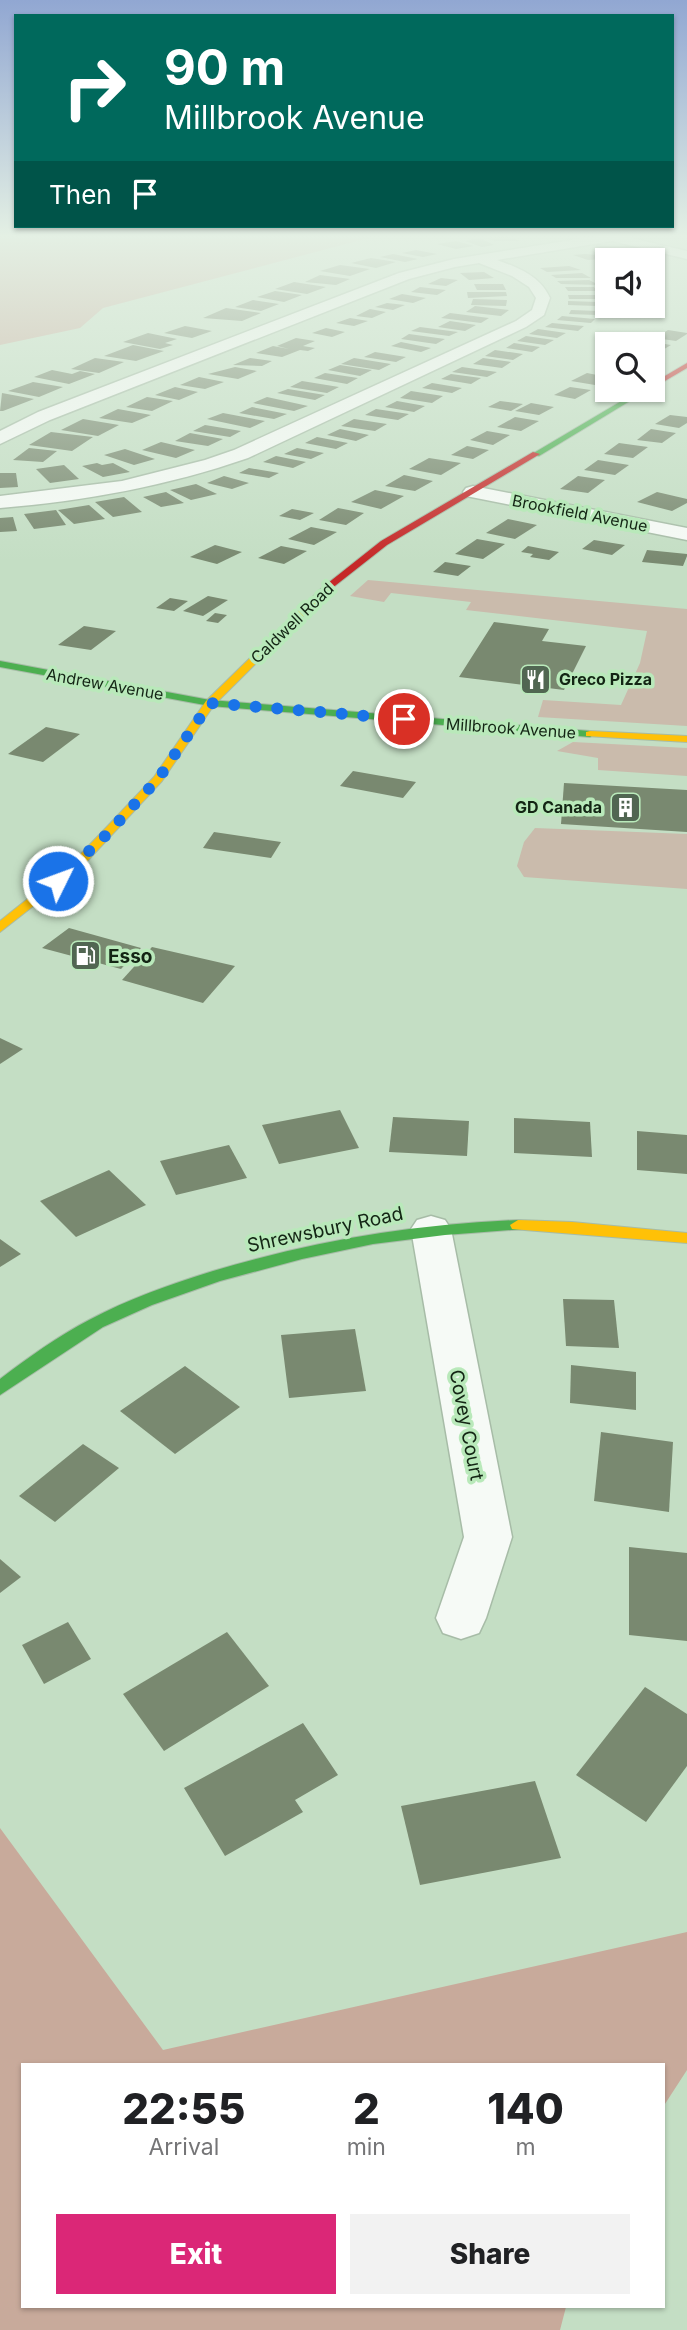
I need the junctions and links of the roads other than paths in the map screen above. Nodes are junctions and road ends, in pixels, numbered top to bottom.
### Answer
1 (229, 344) edge
2 (479, 344) edge
3 (687, 365) edge
4 (665, 379) edge
5 (625, 402) edge
6 (0, 438) edge
7 (473, 492) junction
8 (0, 502) edge
9 (687, 534) edge
10 (0, 664) edge
11 (210, 703) junction
12 (687, 739) edge
13 (0, 928) edge
14 (431, 1228) junction
15 (687, 1238) edge
16 (0, 1388) edge
17 (461, 1618) dead end

1 - 6 street
2 - 8 street
3 - 4 street
5 - 7 street, Caldwell Road
7 - 9 street, Brookfield Avenue
7 - 11 street, Caldwell Road
10 - 11 street, Andrew Avenue
11 - 12 street, Millbrook Avenue
11 - 13 street, Caldwell Road
14 - 15 street, Shrewsbury Road
14 - 16 street, Shrewsbury Road
14 - 17 street, Covey Court

